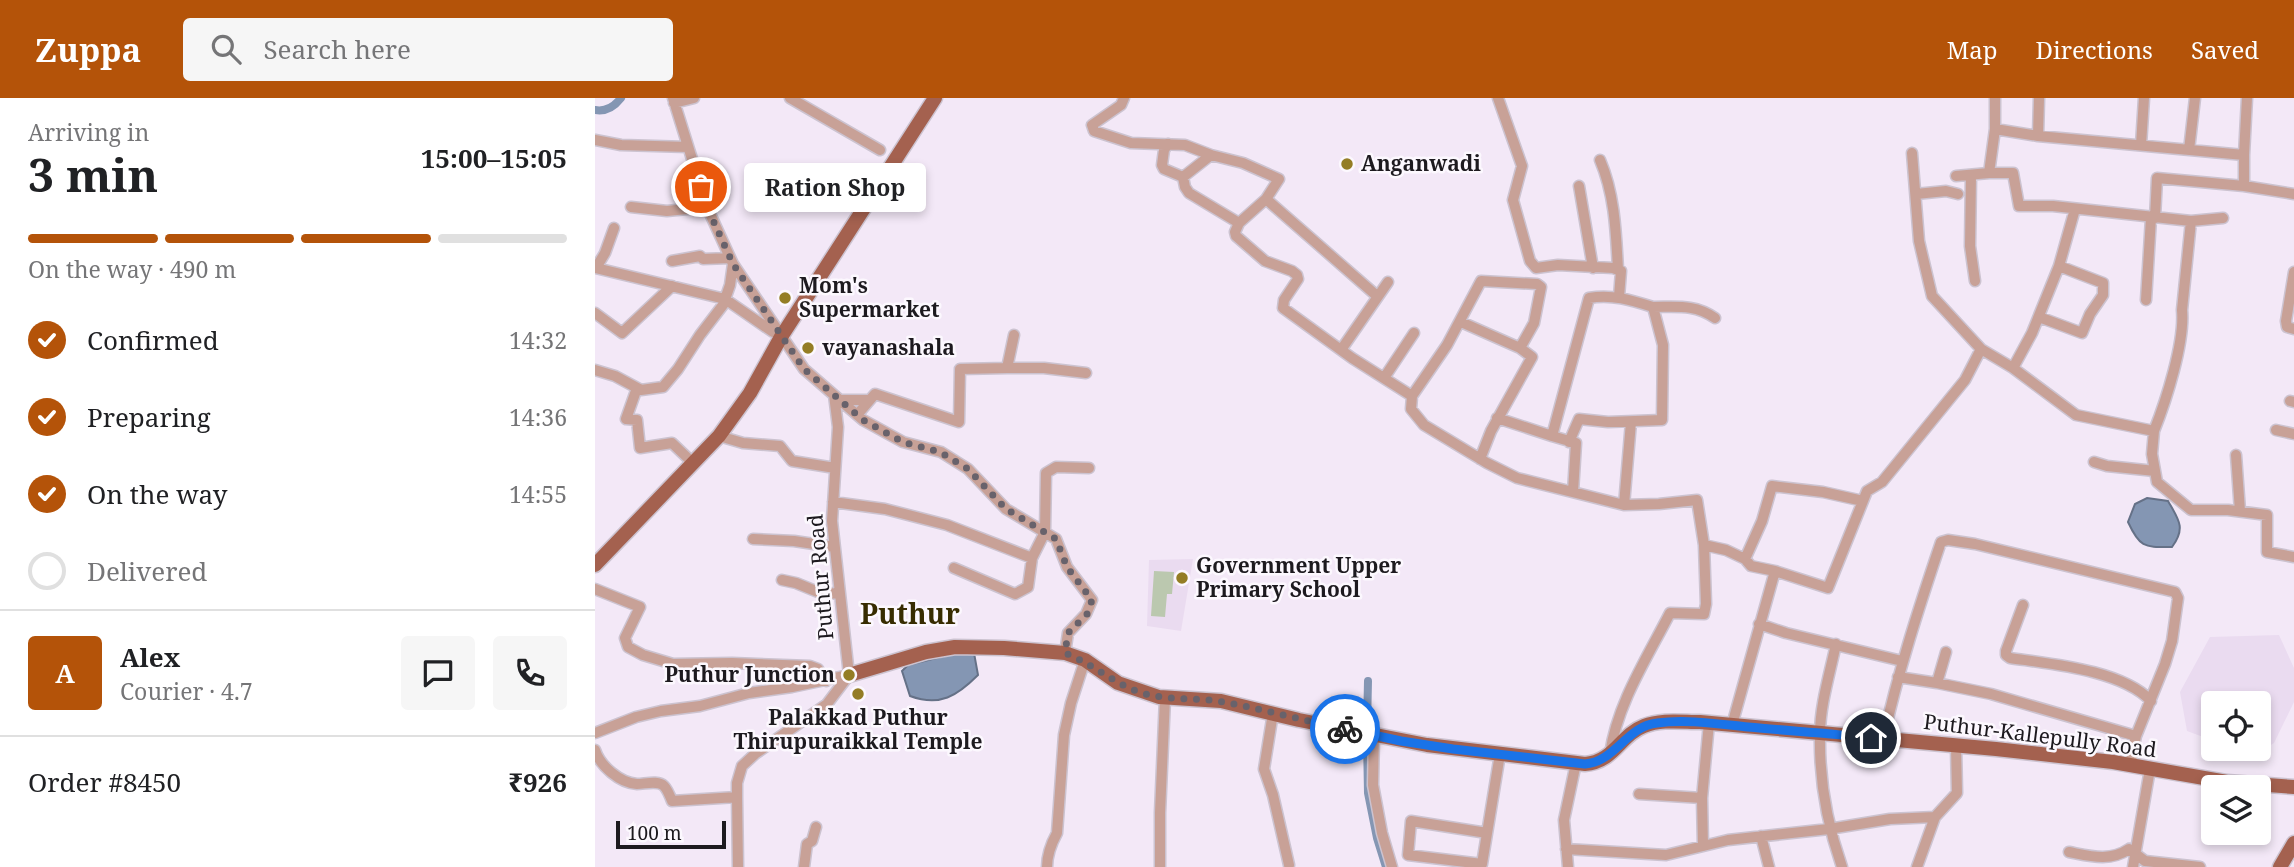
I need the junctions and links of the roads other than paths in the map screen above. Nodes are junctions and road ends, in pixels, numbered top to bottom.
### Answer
1 (694, 98) edge
2 (790, 98) edge
3 (935, 98) edge
4 (1124, 98) edge
5 (1498, 98) edge
6 (1994, 98) edge
7 (2039, 98) edge
8 (2144, 98) edge
9 (2195, 98) edge
10 (2247, 98) edge
11 (673, 100) edge
12 (1994, 129) junction
13 (2038, 136) junction
14 (595, 140) edge
15 (1168, 144) junction
16 (2141, 145) junction
17 (688, 146) junction
18 (880, 150) dead end
19 (2189, 150) junction
20 (1912, 153) dead end
21 (1211, 155) junction
22 (2243, 155) junction
23 (1599, 160) dead end
24 (1989, 173) junction
25 (1971, 174) junction
26 (1956, 176) dead end
27 (1183, 177) junction
28 (1579, 186) dead end
29 (2244, 186) junction
30 (1916, 194) junction
31 (1958, 194) dead end
32 (2294, 194) edge
33 (1266, 199) junction
34 (631, 207) dead end
35 (707, 207) junction
36 (2075, 209) junction
37 (2153, 218) junction
38 (2223, 218) dead end
39 (2191, 221) junction
40 (1239, 223) junction
41 (614, 228) dead end
42 (672, 261) dead end
43 (731, 261) junction
44 (2059, 266) junction
45 (1593, 268) junction
46 (1618, 270) junction
47 (2294, 272) edge
48 (1975, 281) dead end
49 (1388, 282) dead end
50 (672, 286) junction
51 (1377, 296) junction
52 (1619, 297) junction
53 (725, 299) junction
54 (2146, 300) dead end
55 (1653, 307) junction
56 (595, 313) edge
57 (2039, 317) junction
58 (1715, 318) dead end
59 (1461, 322) junction
60 (2294, 329) edge
61 (1414, 333) dead end
62 (1014, 335) dead end
63 (781, 337) junction
64 (1520, 348) junction
65 (1981, 349) junction
66 (1341, 350) junction
67 (1007, 368) junction
68 (2013, 368) junction
69 (595, 370) edge
70 (1086, 373) dead end
71 (1384, 378) junction
72 (637, 388) junction
73 (1412, 396) junction
74 (837, 398) junction
75 (870, 400) junction
76 (857, 415) junction
77 (1497, 418) junction
78 (1631, 422) junction
79 (2276, 430) dead end
80 (2154, 431) junction
81 (2294, 434) edge
82 (719, 436) junction
83 (1552, 436) junction
84 (1569, 442) junction
85 (2236, 455) dead end
86 (1480, 459) junction
87 (2094, 461) dead end
88 (694, 464) junction
89 (835, 468) junction
90 (1089, 468) dead end
91 (2155, 471) junction
92 (1573, 492) junction
93 (1863, 500) junction
94 (833, 502) junction
95 (1624, 505) junction
96 (2240, 511) junction
97 (1045, 532) junction
98 (753, 540) dead end
99 (1704, 545) junction
100 (834, 547) junction
101 (2294, 557) edge
102 (1031, 558) junction
103 (1745, 559) junction
104 (595, 565) edge
105 (954, 568) dead end
106 (1775, 571) junction
107 (782, 580) dead end
108 (595, 589) edge
109 (840, 594) junction
110 (2023, 604) dead end
111 (1759, 624) junction
112 (1836, 644) junction
113 (1946, 652) dead end
114 (1065, 653) junction
115 (1084, 660) junction
116 (1902, 661) junction
117 (849, 675) junction
118 (1898, 677) junction
119 (826, 681) junction
120 (1937, 683) junction
121 (1165, 698) junction
122 (2151, 701) junction
123 (1273, 713) junction
124 (1709, 723) junction
125 (1732, 725) junction
126 (595, 733) edge
127 (1819, 733) junction
128 (1374, 734) junction
129 (2136, 736) junction
130 (1883, 740) junction
131 (1956, 746) junction
132 (596, 754) edge
133 (1500, 754) junction
134 (1609, 754) junction
135 (1576, 763) junction
136 (2130, 765) junction
137 (2150, 769) junction
138 (2294, 787) edge
139 (1639, 794) dead end
140 (737, 797) junction
141 (1702, 798) junction
142 (1935, 817) junction
143 (816, 827) dead end
144 (1829, 829) junction
145 (1487, 833) junction
146 (1761, 836) junction
147 (2294, 843) edge
148 (1703, 846) junction
149 (1566, 849) junction
150 (2069, 852) dead end
151 (2135, 854) junction
152 (1482, 864) junction
153 (1289, 865) dead end
154 (739, 867) edge
155 (804, 867) edge
156 (1047, 867) edge
157 (1160, 867) edge
158 (1392, 867) edge
159 (1494, 867) edge
160 (1568, 867) edge
161 (1769, 867) edge
162 (1842, 867) edge
163 (1917, 867) edge
164 (2133, 867) edge
165 (2200, 867) edge
166 (2280, 867) edge

1 - 11 street
2 - 18 street
3 - 63 main road
4 - 15 street
5 - 45 street
6 - 12 street
7 - 13 street
8 - 16 street
9 - 19 street
10 - 22 street
11 - 17 street
12 - 13 street
12 - 24 street
13 - 16 street
14 - 17 street
15 - 21 street
15 - 27 street
16 - 19 street
17 - 35 street
19 - 22 street
20 - 30 street
21 - 27 street
21 - 33 street
22 - 29 street
23 - 46 street
24 - 25 street
24 - 36 street
25 - 26 street
25 - 48 street
27 - 40 street
28 - 45 street
29 - 32 street
29 - 37 street
30 - 31 street
30 - 65 street
33 - 40 street
33 - 51 street
34 - 35 street
35 - 43 street
36 - 37 street
36 - 44 street
37 - 39 street
37 - 54 street
38 - 39 street
39 - 80 street
40 - 66 street
41 - 50 street
42 - 43 street
43 - 53 street
43 - 63 street
44 - 57 street
44 - 57 street
45 - 46 street
46 - 52 street
47 - 60 street
49 - 51 street
50 - 53 street
50 - 56 street
51 - 66 street
52 - 55 street
52 - 83 street
53 - 63 street
53 - 72 street
55 - 58 street
55 - 78 street
57 - 68 street
59 - 64 street
59 - 64 street
59 - 73 street
61 - 71 street
62 - 67 street
63 - 74 street
63 - 82 main road
64 - 77 street
65 - 68 street
65 - 93 street
66 - 71 street
67 - 70 street
67 - 75 street
68 - 80 street
69 - 72 street
71 - 73 street
72 - 88 street
73 - 86 street
74 - 75 street
74 - 76 street
74 - 89 street, Puthur Road
75 - 76 street
76 - 97 street
77 - 83 street
77 - 86 street
78 - 84 street
78 - 95 street
79 - 81 street
80 - 91 street
82 - 88 main road
82 - 89 street
83 - 84 street
84 - 92 street
85 - 96 street
86 - 92 street
87 - 91 street
88 - 104 main road
89 - 94 street, Puthur Road
90 - 97 street
91 - 96 street
92 - 95 street
93 - 103 street
93 - 106 street
94 - 100 street, Puthur Road
94 - 102 street
95 - 99 street
96 - 101 street
97 - 102 street
97 - 114 street
98 - 100 street
99 - 103 street
99 - 134 street
100 - 109 street, Puthur Road
102 - 105 street
103 - 106 street
106 - 111 street
107 - 109 street
108 - 119 street
109 - 117 street, Puthur Road
110 - 122 street
111 - 112 street
111 - 125 street
112 - 116 street
112 - 127 street
113 - 120 street
114 - 115 main road, Puthur-Kallepully Road
114 - 117 main road, Puthur-Kallepully Road
115 - 121 main road, Puthur-Kallepully Road
115 - 156 street
116 - 118 street
116 - 122 street
117 - 119 street
117 - 140 street
118 - 120 street
118 - 130 street
119 - 126 street
120 - 129 street
121 - 123 main road, Puthur-Kallepully Road
121 - 157 street
122 - 129 street
123 - 128 main road, Puthur-Kallepully Road
123 - 153 street
124 - 125 main road, Puthur-Kallepully Road
124 - 134 main road, Puthur-Kallepully Road
124 - 141 street
125 - 127 main road, Puthur-Kallepully Road
127 - 130 main road, Puthur-Kallepully Road
127 - 144 street
128 - 133 main road, Puthur-Kallepully Road
128 - 158 street
129 - 136 street
130 - 131 main road, Puthur-Kallepully Road
131 - 136 main road, Puthur-Kallepully Road
131 - 142 street
132 - 140 street
133 - 135 main road, Puthur-Kallepully Road
133 - 145 street
134 - 135 main road, Puthur-Kallepully Road
135 - 149 street
136 - 137 main road, Puthur-Kallepully Road
137 - 138 main road, Puthur-Kallepully Road
137 - 151 street
139 - 141 street
140 - 154 street
141 - 148 street
142 - 144 street
142 - 163 street
143 - 155 street
144 - 146 street
144 - 162 street
145 - 152 street
145 - 152 street
146 - 148 street
146 - 161 street
147 - 166 main road
148 - 149 street
149 - 160 street
150 - 151 street
151 - 164 street
151 - 165 street
152 - 159 street

